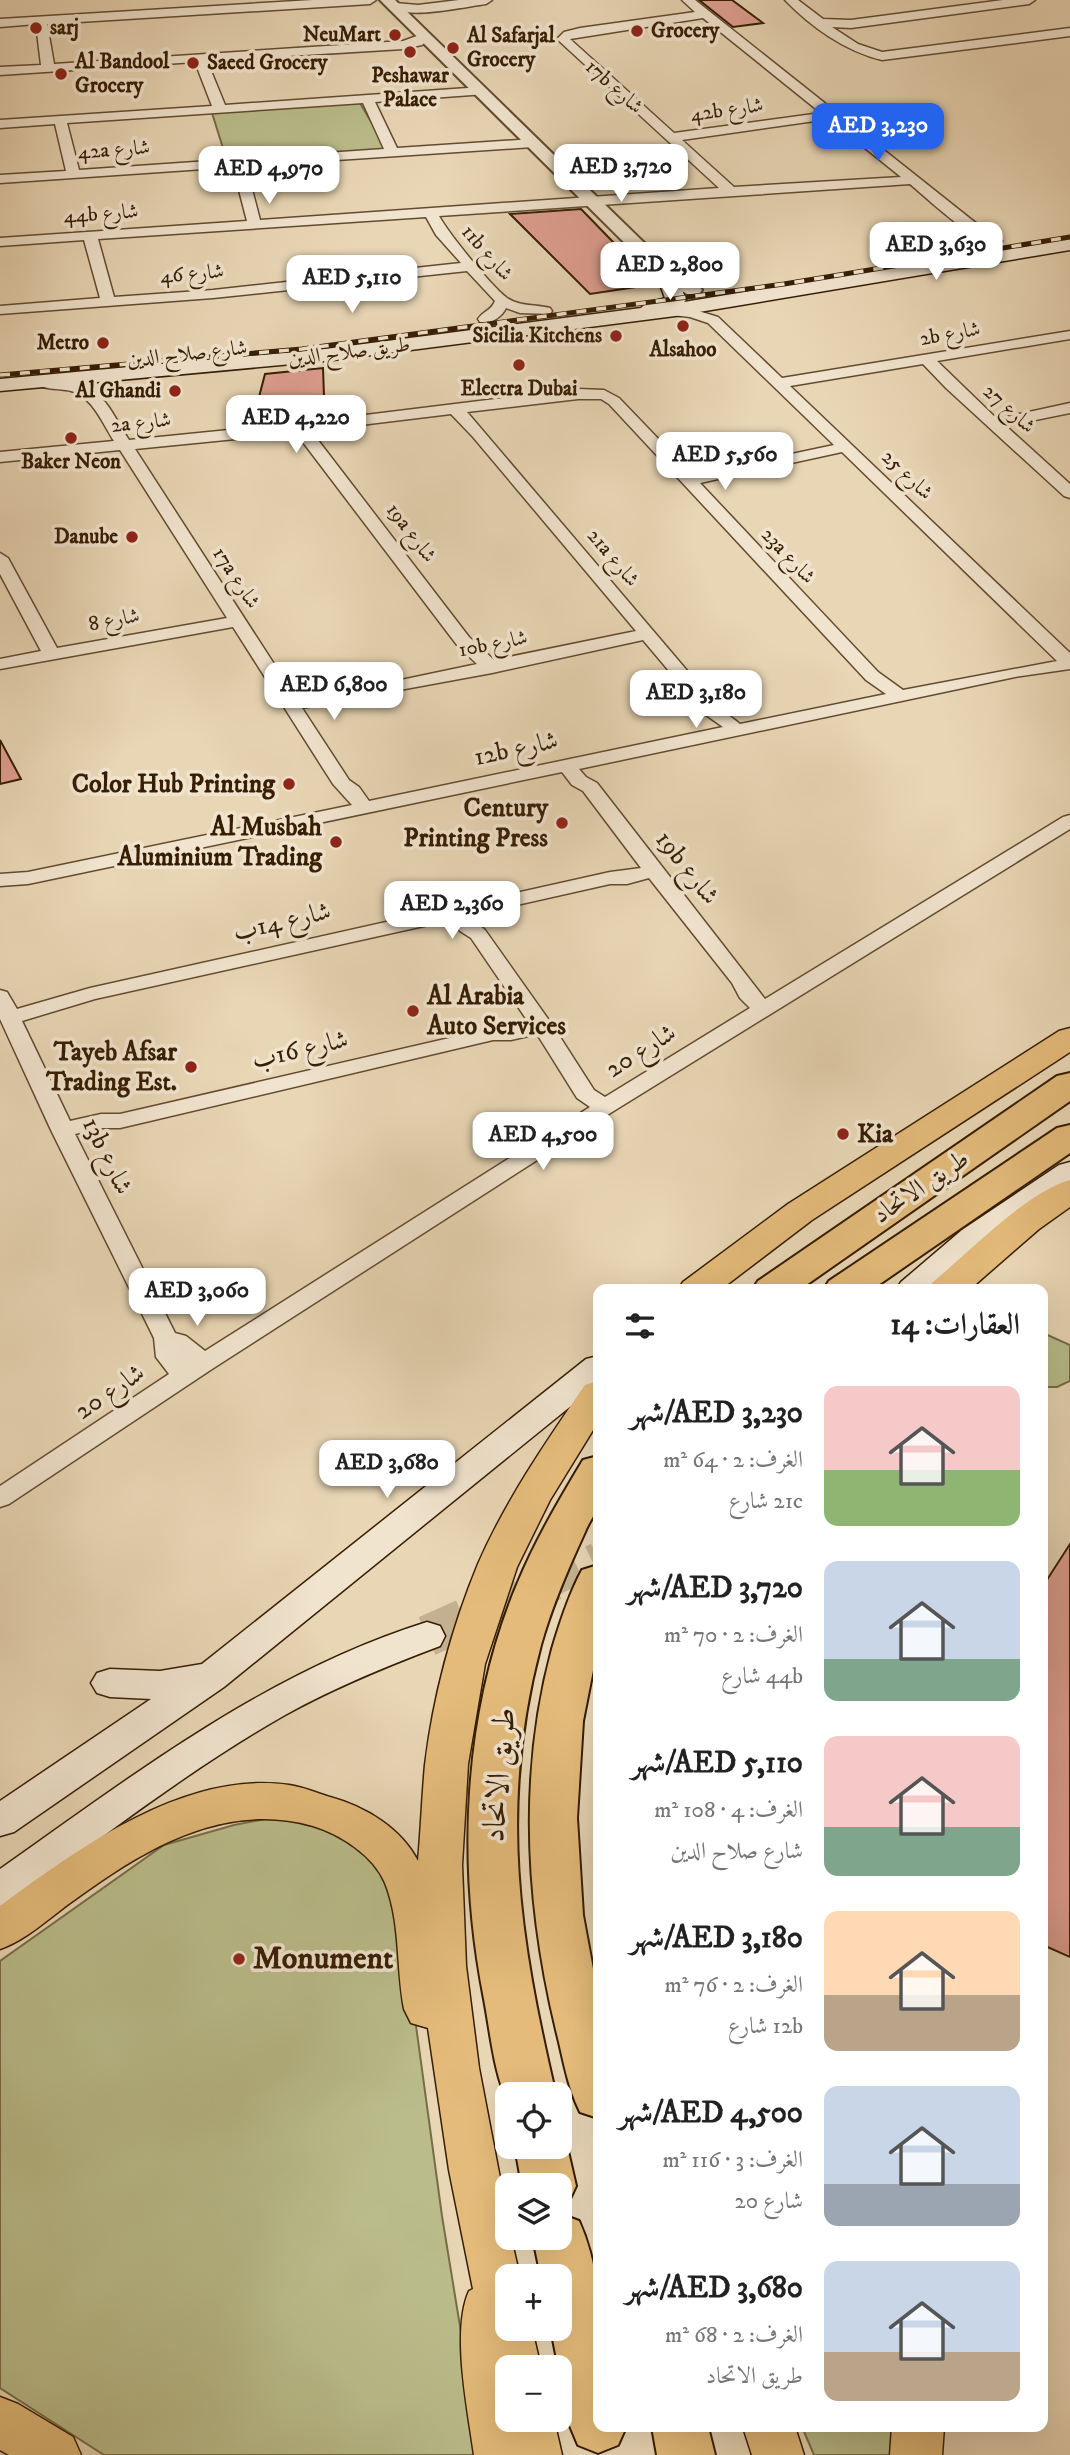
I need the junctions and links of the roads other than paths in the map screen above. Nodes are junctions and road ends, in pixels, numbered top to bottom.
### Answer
1 (370, 0) edge
2 (486, 0) edge
3 (688, 0) edge
4 (791, 0) edge
5 (1029, 0) edge
6 (394, 5) edge
7 (188, 6) edge
8 (705, 14) junction
9 (41, 21) junction
10 (0, 23) edge
11 (821, 23) junction
12 (1070, 32) edge
13 (425, 37) junction
14 (200, 58) junction
15 (48, 68) junction
16 (0, 71) edge
17 (481, 90) junction
18 (367, 99) junction
19 (220, 109) junction
20 (831, 115) junction
21 (60, 120) junction
22 (0, 124) edge
23 (670, 138) junction
24 (532, 141) junction
25 (392, 152) junction
26 (237, 163) junction
27 (72, 174) junction
28 (910, 178) junction
29 (0, 179) edge
30 (731, 192) junction
31 (592, 201) junction
32 (426, 213) junction
33 (255, 225) junction
34 (1070, 229) edge
35 (90, 236) junction
36 (995, 241) junction
37 (0, 242) edge
38 (1070, 244) edge
39 (471, 266) junction
40 (806, 288) junction
41 (684, 294) junction
42 (502, 301) junction
43 (730, 301) junction
44 (108, 302) junction
45 (0, 310) edge
46 (545, 311) junction
47 (485, 319) junction
48 (713, 320) junction
49 (1070, 335) edge
50 (922, 360) junction
51 (0, 370) edge
52 (123, 375) junction
53 (40, 382) junction
54 (0, 385) edge
55 (780, 385) junction
56 (578, 394) joint
57 (93, 396) junction
58 (460, 408) junction
59 (1070, 408) edge
60 (992, 422) junction
61 (306, 427) junction
62 (479, 434) joint
63 (125, 446) junction
64 (848, 449) junction
65 (0, 457) edge
66 (786, 461) joint
67 (751, 467) joint
68 (687, 478) junction
69 (1070, 493) edge
70 (2, 567) edge
71 (237, 621) junction
72 (649, 637) junction
73 (52, 655) junction
74 (1068, 661) edge
75 (0, 664) edge
76 (485, 669) junction
77 (893, 697) junction
78 (293, 707) junction
79 (730, 731) junction
80 (573, 764) junction
81 (342, 784) joint
82 (358, 809) junction
83 (1070, 821) edge
84 (650, 868) junction
85 (28, 878) junction
86 (0, 880) edge
87 (0, 886) edge
88 (462, 911) junction
89 (771, 1005) junction
90 (5, 1007) edge
91 (540, 1022) junction
92 (1070, 1038) edge
93 (1070, 1084) edge
94 (610, 1103) junction
95 (65, 1134) junction
96 (1070, 1136) edge
97 (1070, 1172) edge
98 (1070, 1191) edge
99 (704, 1284) edge
100 (781, 1284) edge
101 (852, 1284) edge
102 (919, 1284) edge
103 (953, 1284) edge
104 (166, 1338) junction
105 (205, 1363) junction
106 (593, 1371) edge
107 (184, 1376) junction
108 (593, 1402) edge
109 (593, 1480) edge
110 (0, 1499) edge
111 (593, 1596) edge
112 (427, 1636) tunnel mouth
113 (211, 1677) junction
114 (110, 1683) dead end
115 (0, 1821) edge
116 (4, 1917) edge
117 (454, 2058) junction
118 (593, 2075) edge
119 (527, 2082) edge
120 (488, 2247) junction
121 (562, 2250) edge
122 (513, 2355) edge
123 (593, 2399) edge
124 (0, 2421) edge
125 (531, 2432) edge
126 (600, 2432) edge
127 (681, 2432) edge
128 (771, 2432) edge
129 (918, 2432) edge
130 (55, 2455) edge
131 (500, 2455) edge
132 (536, 2455) edge
133 (605, 2455) edge
134 (686, 2455) edge
135 (778, 2455) edge
136 (916, 2455) edge

1 - 7 street
2 - 6 street
3 - 8 street
4 - 11 street
5 - 11 street
6 - 13 street
7 - 9 street
8 - 20 street
8 - 23 street, 17b شارع
9 - 10 street
9 - 15 street
11 - 12 street
13 - 14 street
13 - 17 street
14 - 15 street
14 - 19 street
15 - 16 street
17 - 18 street
17 - 24 street
18 - 19 street
18 - 25 street
19 - 21 street
20 - 23 street, 42b شارع
20 - 28 street
21 - 22 street
21 - 27 street
23 - 30 street, 17b شارع
24 - 25 street, 42a شارع
24 - 31 street
25 - 26 street, 42a شارع
26 - 27 street, 42a شارع
26 - 33 street
27 - 29 street, 42a شارع
28 - 30 street, 44b شارع
28 - 36 street
30 - 31 street, 44b شارع
31 - 32 street, 44b شارع
31 - 41 street
32 - 33 street, 44b شارع
32 - 39 street, 11b شارع
33 - 35 street, 44b شارع
34 - 36 main road, طريق صلاح الدين
35 - 37 street, 44b شارع
35 - 44 street
36 - 40 main road
36 - 41 main road, طريق صلاح الدين
38 - 40 main road, طريق صلاح الدين
39 - 42 street, 11b شارع
39 - 44 street, شارع 46
40 - 43 main road, طريق صلاح الدين
41 - 43 main road, طريق صلاح الدين
41 - 46 main road, شارع صلاح الدين
41 - 48 main road
41 - 48 street
41 - 52 main road, طريق صلاح الدين
42 - 46 street, 11b شارع
42 - 47 street, 11b شارع
43 - 48 street
44 - 45 street, شارع 46
46 - 47 main road, شارع صلاح الدين
47 - 51 main road, شارع صلاح الدين
48 - 55 street, شارع 25
49 - 50 street, 2b شارع
50 - 55 street, 2b شارع
50 - 60 street, شارع 27
52 - 53 main road, طريق صلاح الدين
52 - 57 street
53 - 54 main road, طريق صلاح الدين
53 - 57 street
55 - 64 street, شارع 25
56 - 58 street, 2a شارع
56 - 68 street, 23a شارع
57 - 63 street, 17a شارع
58 - 61 street, 2a شارع
58 - 62 street, 21a شارع
59 - 60 street
60 - 69 street, شارع 27
61 - 63 street, 2a شارع
61 - 76 street, 19a شارع
62 - 72 street, 21a شارع
63 - 65 street, 2a شارع
63 - 71 street, 17a شارع
64 - 66 street
64 - 74 street, شارع 25
66 - 67 street
67 - 68 street
68 - 77 street, 23a شارع
70 - 73 street
71 - 73 street, شارع 8
71 - 78 street, 17a شارع
72 - 76 street, 10b شارع
72 - 79 street, 21a شارع
73 - 75 street, شارع 8
74 - 77 street, 12b شارع
76 - 78 street, 10b شارع
77 - 79 street, 12b شارع
78 - 81 street, 17a شارع
79 - 80 street, 12b شارع
80 - 82 street, 12b شارع
80 - 84 street, 19b شارع
81 - 82 street, 17a شارع
82 - 85 street, 12b شارع
83 - 89 street, شارع 20
84 - 88 street, شارع 14ب
84 - 89 street, 19b شارع
85 - 86 street, 12b شارع
85 - 87 street, 12b شارع
88 - 90 street, شارع 14ب
88 - 91 street
89 - 94 street, شارع 20
90 - 95 street, 13b شارع
91 - 94 street
91 - 95 street, شارع 16ب
92 - 99 main road
93 - 100 highway, طريق الاتحاد
94 - 105 street, شارع 20
95 - 104 street, 13b شارع
96 - 101 highway, طريق الاتحاد
97 - 102 main road
98 - 103 main road
104 - 105 street
104 - 107 street, 13b شارع
105 - 107 street, شارع 20
106 - 113 main road
107 - 110 street, شارع 20
108 - 117 main road
109 - 119 highway, طريق الاتحاد
111 - 118 highway, طريق الاتحاد
112 - 116 main road
113 - 114 main road
113 - 115 main road
116 - 117 main road
117 - 120 main road
120 - 122 main road
120 - 131 main road
121 - 123 highway
124 - 130 main road
125 - 132 main road
126 - 133 highway
127 - 134 highway
128 - 135 main road
129 - 136 main road

